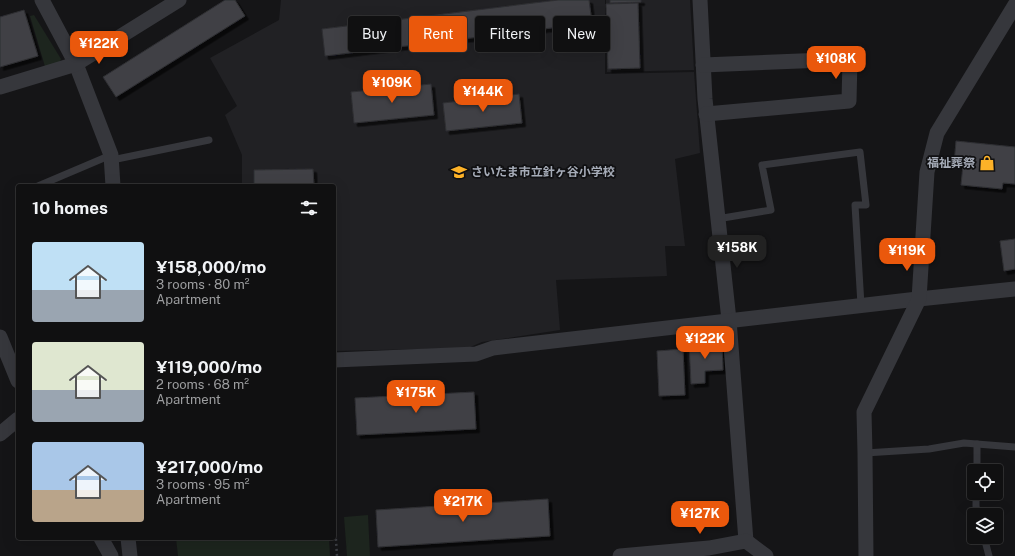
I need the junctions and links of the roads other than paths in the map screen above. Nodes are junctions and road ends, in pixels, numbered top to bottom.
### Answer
1 (42, 0) edge
2 (179, 0) edge
3 (700, 0) edge
4 (1015, 5) edge
5 (76, 64) junction
6 (703, 65) junction
7 (0, 87) edge
8 (706, 114) junction
9 (209, 140) dead end
10 (111, 157) junction
11 (43, 184) edge
12 (113, 184) edge
13 (718, 218) junction
14 (1015, 289) edge
15 (919, 299) junction
16 (861, 305) junction
17 (729, 320) junction
18 (0, 338) edge
19 (336, 360) edge
20 (16, 376) edge
21 (16, 421) edge
22 (0, 434) edge
23 (977, 444) junction
24 (1015, 447) edge
25 (865, 453) junction
26 (977, 464) edge
27 (102, 540) edge
28 (128, 540) edge
29 (746, 541) junction
30 (986, 544) edge
31 (111, 556) edge
32 (130, 556) edge
33 (620, 556) edge
34 (766, 556) edge
35 (866, 556) edge
36 (989, 556) edge

1 - 5 street
2 - 5 street
3 - 6 street
4 - 15 street
5 - 7 street
5 - 10 street
6 - 8 street
6 - 8 street
8 - 13 street
9 - 10 lane
10 - 11 lane
10 - 12 street
13 - 16 lane
13 - 17 street
14 - 15 street
15 - 16 street
15 - 25 street
16 - 17 street
17 - 19 street
17 - 29 street
18 - 20 street
21 - 22 street
23 - 24 lane
23 - 25 lane
23 - 26 lane
25 - 35 street
27 - 31 street
28 - 32 street
29 - 33 street
29 - 34 street
30 - 36 lane

